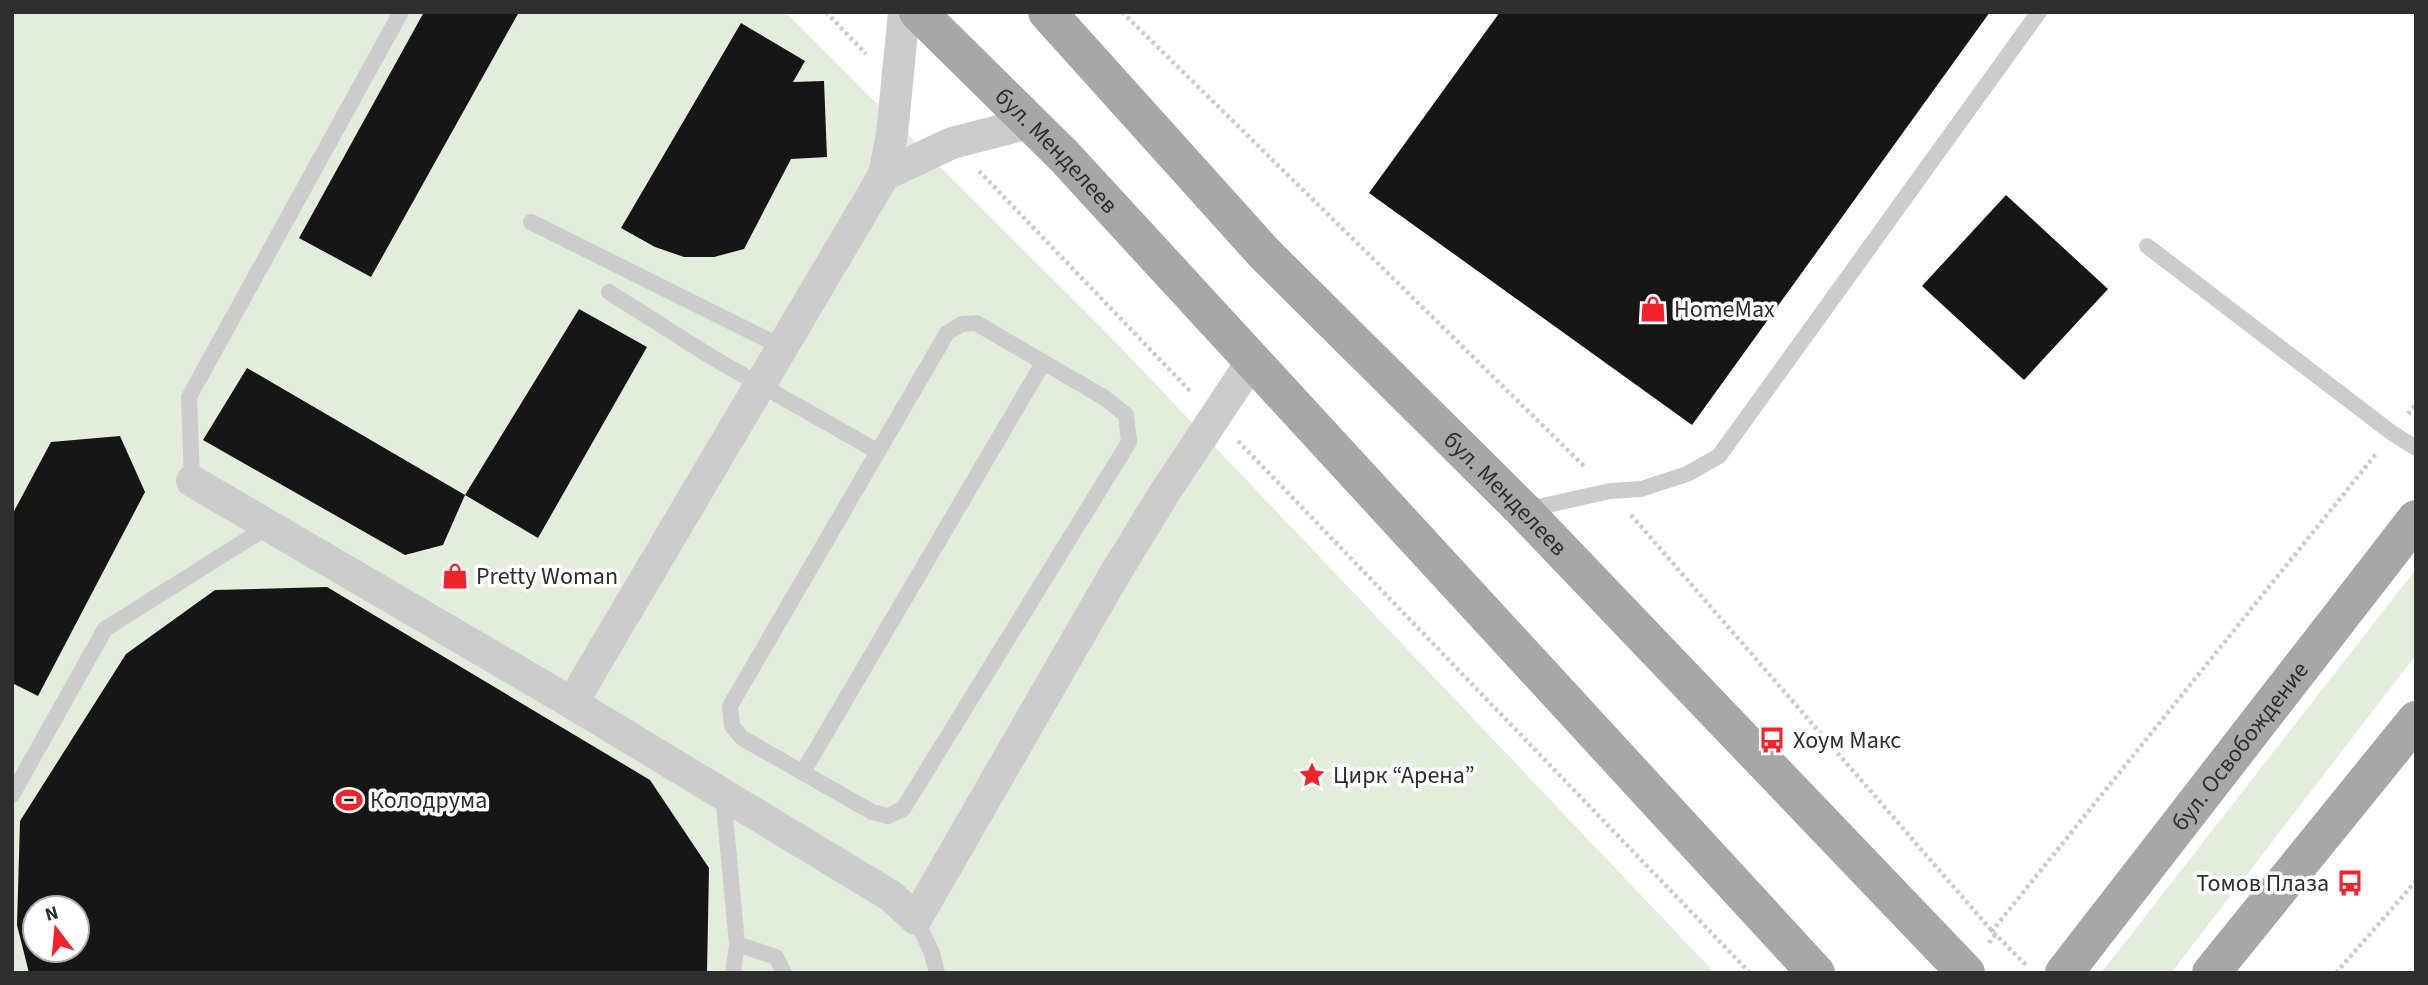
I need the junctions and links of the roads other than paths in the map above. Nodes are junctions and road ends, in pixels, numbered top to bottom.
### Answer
1 (401, 12) edge
2 (904, 12) edge
3 (918, 12) edge
4 (1046, 12) edge
5 (2039, 12) edge
6 (1030, 123) junction
7 (884, 175) junction
8 (531, 222) dead end
9 (2147, 246) dead end
10 (609, 292) dead end
11 (782, 347) junction
12 (1252, 360) junction
13 (1043, 363) junction
14 (760, 385) junction
15 (2416, 448) edge
16 (877, 451) junction
17 (192, 481) joint
18 (1524, 511) junction
19 (2416, 519) edge
20 (269, 526) junction
21 (572, 703) junction
22 (2416, 720) edge
23 (803, 772) junction
24 (723, 794) junction
25 (12, 795) edge
26 (916, 919) junction
27 (737, 944) junction
28 (733, 973) edge
29 (784, 973) edge
30 (937, 973) edge
31 (1816, 973) edge
32 (1966, 973) edge
33 (2064, 973) edge
34 (2211, 973) edge

1 - 17 lane
2 - 7 street
3 - 6 main road, бул. Менделеев
4 - 18 main road, бул. Менделеев
5 - 18 lane
6 - 7 street
6 - 12 main road, бул. Менделеев
7 - 11 street
8 - 11 lane
9 - 15 lane
10 - 14 lane
11 - 14 street
12 - 26 street
12 - 31 main road, бул. Менделеев
13 - 16 lane
13 - 23 lane
13 - 23 lane
14 - 16 lane
14 - 21 street
16 - 23 lane
17 - 20 street
18 - 32 main road, бул. Менделеев
19 - 33 main road, бул. Освобождение
20 - 21 street
20 - 25 lane
21 - 24 street
22 - 34 main road
24 - 26 street
24 - 27 lane
26 - 30 lane
27 - 28 lane
27 - 29 lane

